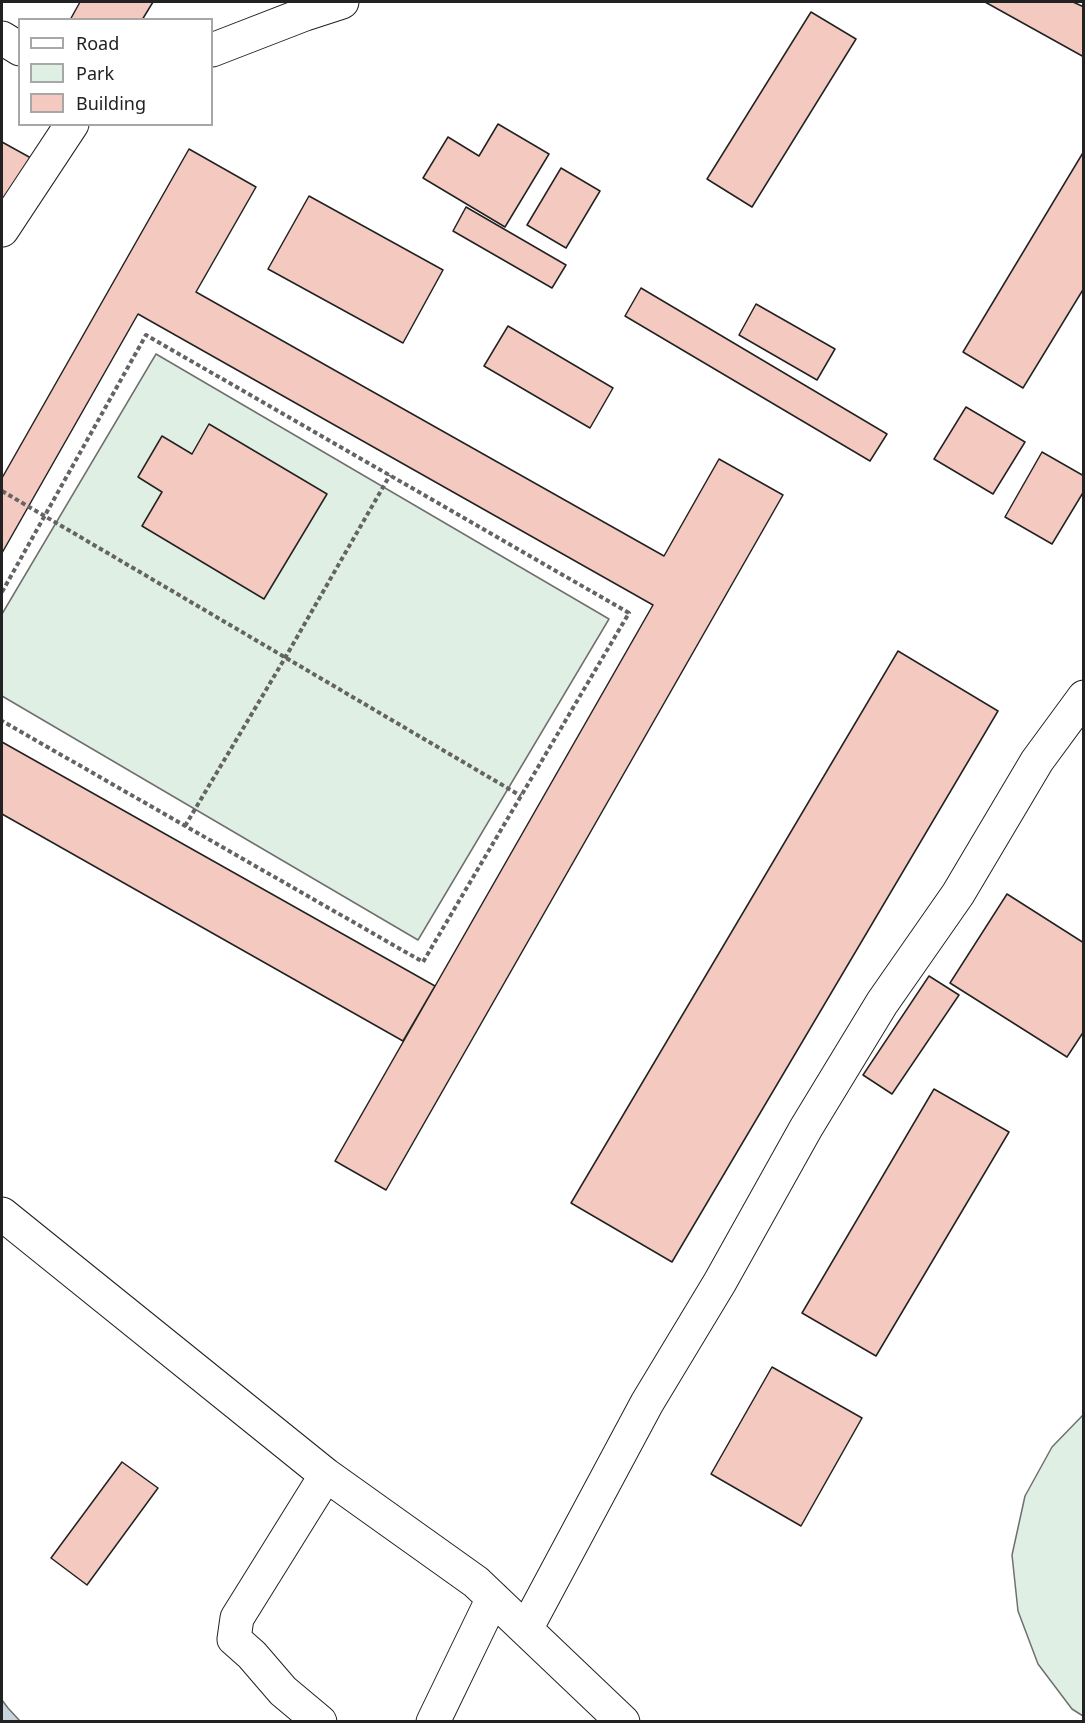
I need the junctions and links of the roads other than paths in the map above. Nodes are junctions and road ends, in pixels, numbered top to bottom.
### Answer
1 (342, 2) edge
2 (2, 38) edge
3 (18, 48) edge
4 (213, 50) edge
5 (71, 126) edge
6 (2, 230) edge
7 (1083, 697) edge
8 (2, 1214) edge
9 (326, 1475) junction
10 (493, 1598) junction
11 (526, 1629) junction
12 (320, 1722) edge
13 (433, 1722) edge
14 (623, 1722) edge

1 - 4 street
2 - 3 street
5 - 6 street
7 - 11 street
8 - 9 street
9 - 10 street
9 - 12 street
10 - 11 street
10 - 13 street
11 - 14 street

